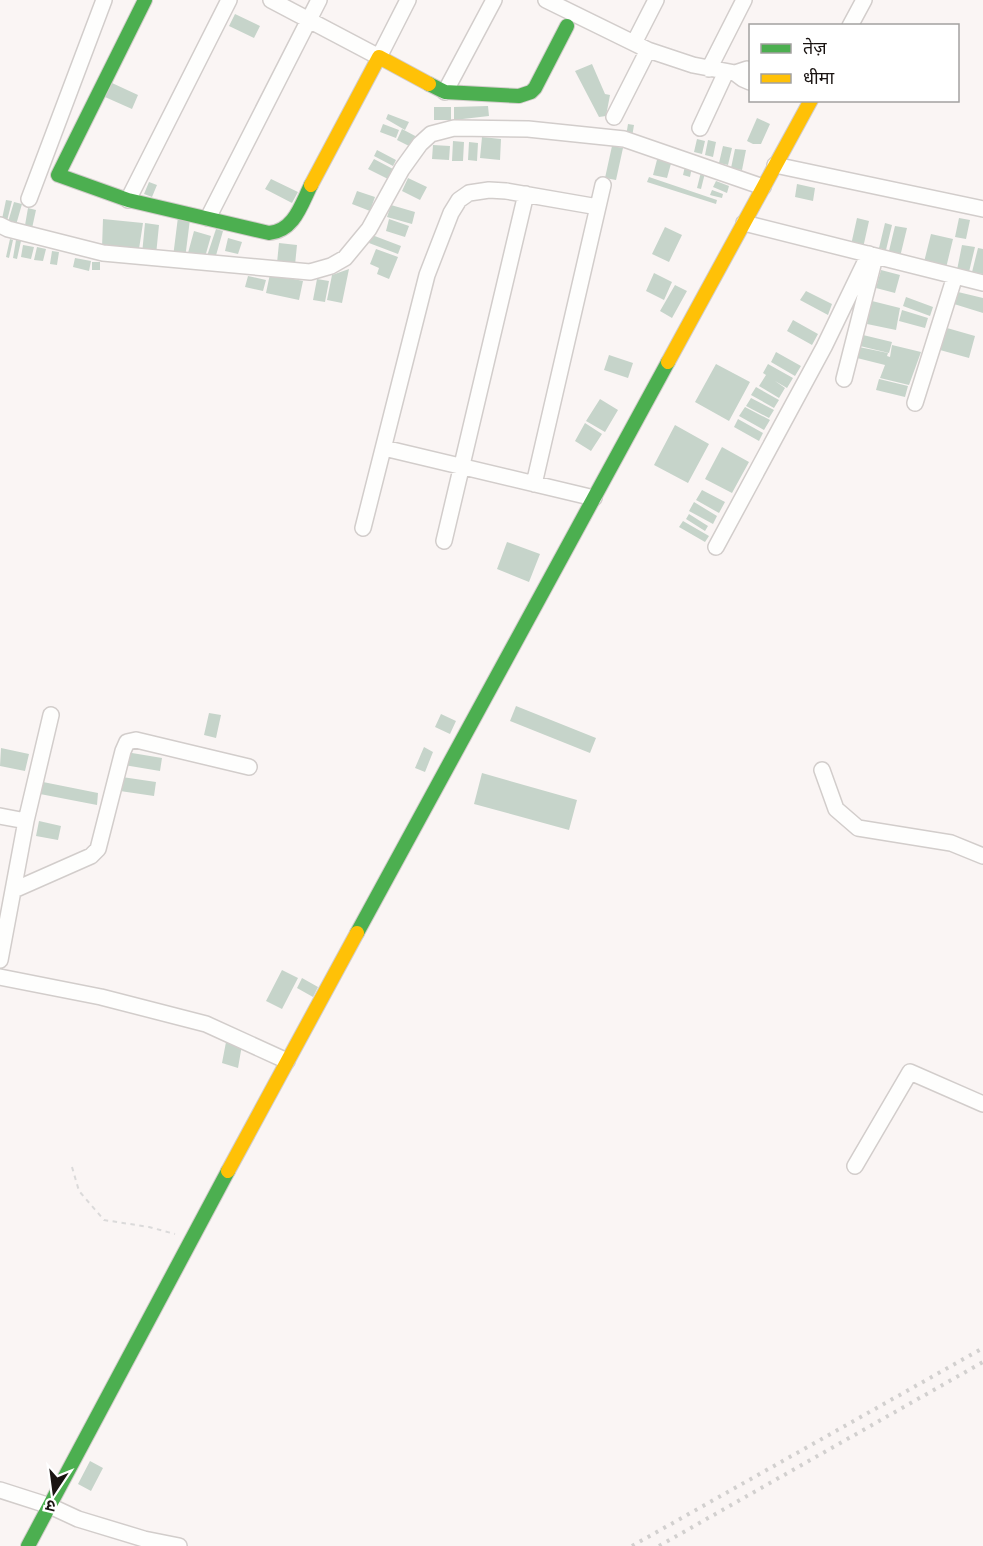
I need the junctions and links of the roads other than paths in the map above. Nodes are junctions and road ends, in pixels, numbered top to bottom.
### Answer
1 (104, 0) edge
2 (145, 0) edge
3 (229, 0) edge
4 (271, 0) edge
5 (319, 0) edge
6 (408, 0) edge
7 (494, 0) edge
8 (546, 0) edge
9 (656, 0) edge
10 (744, 0) edge
11 (864, 0) edge
12 (564, 4) edge
13 (309, 19) junction
14 (851, 24) edge
15 (567, 26) dead end
16 (634, 43) junction
17 (648, 50) junction
18 (379, 57) junction
19 (709, 69) junction
20 (737, 72) edge
21 (749, 82) edge
22 (445, 92) junction
23 (810, 102) edge
24 (614, 117) dead end
25 (700, 128) dead end
26 (775, 165) junction
27 (41, 169) junction
28 (58, 175) junction
29 (603, 185) dead end
30 (763, 187) junction
31 (526, 194) junction
32 (29, 199) dead end
33 (128, 200) junction
34 (598, 207) junction
35 (983, 209) edge
36 (208, 218) junction
37 (744, 223) junction
38 (0, 225) edge
39 (872, 255) junction
40 (954, 276) junction
41 (983, 283) edge
42 (844, 379) dead end
43 (915, 404) dead end
44 (384, 448) junction
45 (462, 467) junction
46 (534, 484) junction
47 (594, 498) junction
48 (363, 528) dead end
49 (444, 541) dead end
50 (716, 547) dead end
51 (51, 715) dead end
52 (249, 767) dead end
53 (822, 770) dead end
54 (0, 816) edge
55 (26, 821) junction
56 (983, 856) edge
57 (14, 890) junction
58 (0, 960) edge
59 (0, 977) edge
60 (287, 1061) junction
61 (983, 1104) edge
62 (855, 1166) dead end
63 (0, 1490) edge
64 (50, 1506) junction
65 (28, 1546) edge
66 (178, 1546) edge

1 - 27 street
2 - 28 street
3 - 33 street
4 - 13 street
5 - 13 street
6 - 18 street
7 - 22 street
8 - 12 street
9 - 16 street
10 - 19 street
11 - 14 street
12 - 16 street
13 - 18 street
13 - 36 street
15 - 22 street
16 - 17 street
17 - 19 street
17 - 24 street
18 - 22 street
18 - 36 street
19 - 20 street
20 - 21 street
20 - 25 street
23 - 26 street
26 - 30 street
26 - 35 street
27 - 28 street
27 - 32 street
28 - 33 street
29 - 34 street
30 - 37 street
30 - 38 street
31 - 34 street
31 - 44 street
31 - 45 street
33 - 36 street
34 - 46 street
37 - 39 street
37 - 47 street
39 - 40 street
39 - 42 street
39 - 50 street
40 - 41 street
40 - 43 street
44 - 45 street
44 - 48 street
45 - 46 street
45 - 49 street
46 - 47 street
47 - 60 street
51 - 55 street
52 - 57 street
53 - 56 street
54 - 55 street
55 - 57 street
57 - 58 street
59 - 60 street
60 - 64 street
61 - 62 street
63 - 64 street
64 - 65 street
64 - 66 street

